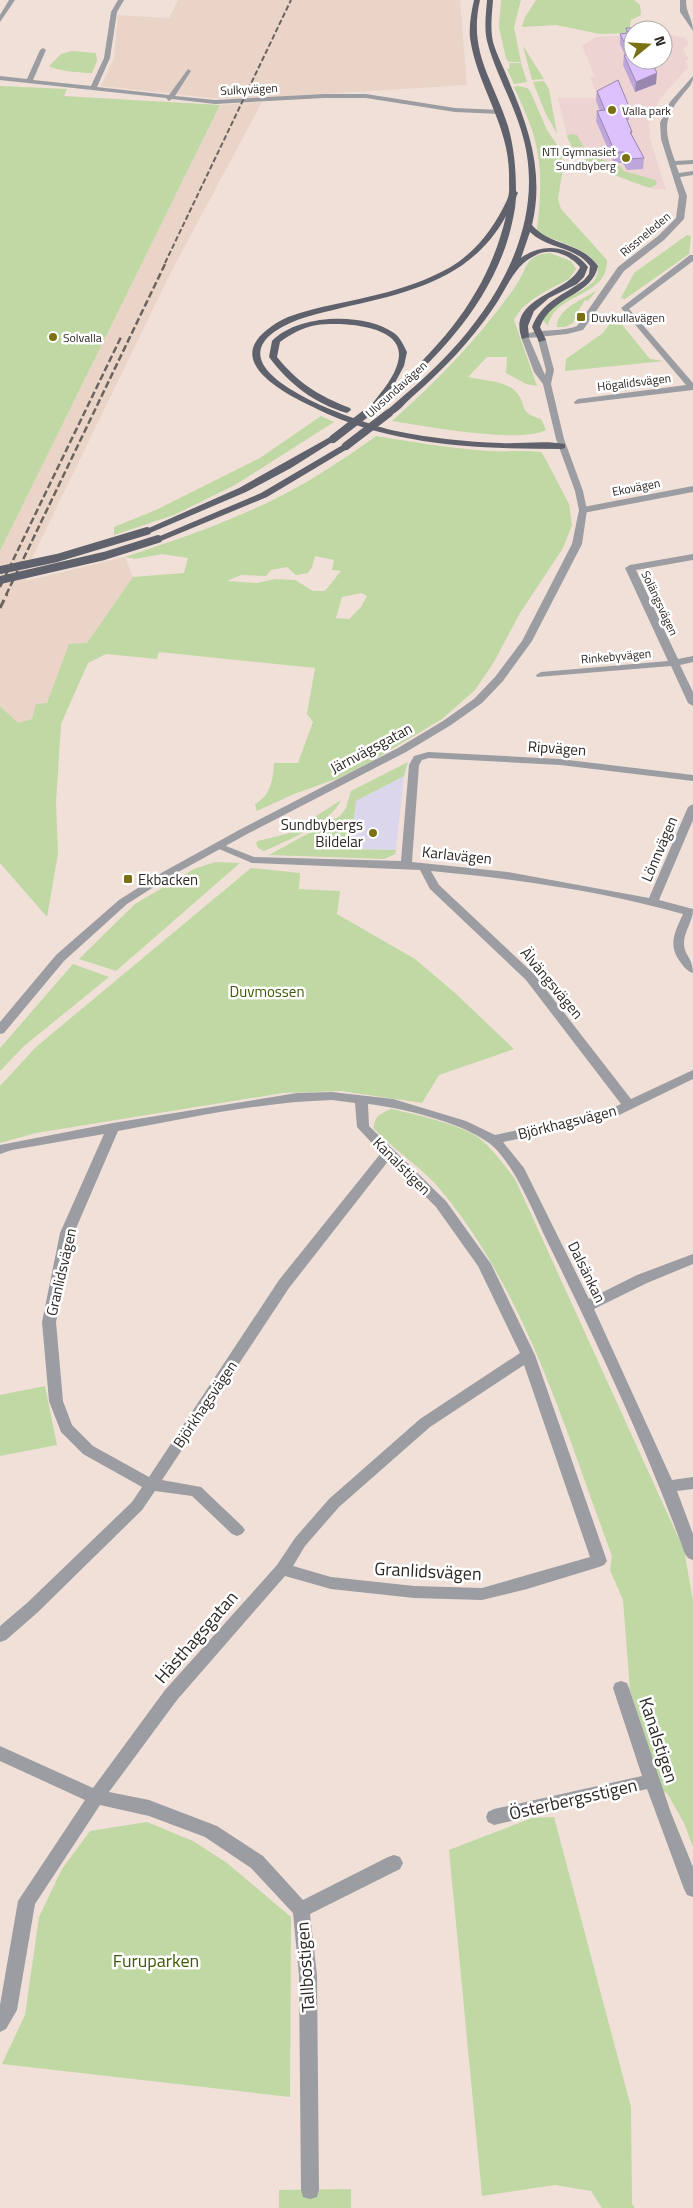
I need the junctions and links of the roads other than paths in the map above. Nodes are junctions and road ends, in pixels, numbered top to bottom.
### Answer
1 (12, 0) edge
2 (121, 0) edge
3 (477, 0) edge
4 (490, 0) edge
5 (683, 0) edge
6 (0, 20) edge
7 (693, 29) edge
8 (42, 50) dead end
9 (188, 70) dead end
10 (693, 73) edge
11 (0, 78) edge
12 (690, 80) edge
13 (29, 81) junction
14 (93, 89) junction
15 (116, 92) junction
16 (110, 97) dead end
17 (169, 98) junction
18 (507, 113) junction
19 (524, 127) junction
20 (693, 162) edge
21 (673, 163) junction
22 (693, 173) edge
23 (677, 175) junction
24 (514, 193) junction
25 (528, 225) junction
26 (693, 256) edge
27 (511, 270) junction
28 (540, 337) junction
29 (525, 338) junction
30 (547, 384) junction
31 (693, 388) edge
32 (578, 402) dead end
33 (373, 408) junction
34 (561, 442) junction
35 (693, 489) edge
36 (583, 510) junction
37 (693, 557) edge
38 (0, 570) edge
39 (0, 580) edge
40 (693, 659) edge
41 (674, 663) junction
42 (541, 675) dead end
43 (693, 704) edge
44 (693, 778) edge
45 (693, 807) edge
46 (217, 846) junction
47 (406, 865) junction
48 (424, 867) junction
49 (653, 902) junction
50 (692, 912) edge
51 (693, 969) edge
52 (0, 1030) edge
53 (693, 1074) edge
54 (361, 1100) junction
55 (629, 1106) junction
56 (113, 1127) junction
57 (494, 1140) junction
58 (0, 1150) edge
59 (388, 1153) junction
60 (693, 1259) edge
61 (586, 1307) junction
62 (528, 1355) junction
63 (693, 1483) edge
64 (151, 1485) junction
65 (668, 1486) junction
66 (237, 1530) dead end
67 (693, 1554) edge
68 (599, 1561) joint
69 (282, 1569) junction
70 (0, 1635) edge
71 (621, 1688) dead end
72 (0, 1752) edge
73 (652, 1781) junction
74 (96, 1797) junction
75 (494, 1818) dead end
76 (394, 1863) dead end
77 (693, 1889) edge
78 (301, 1910) junction
79 (0, 2023) edge
80 (310, 2190) dead end

1 - 6 street
2 - 14 street
3 - 18 main road, Ulvsundavägen
4 - 19 main road, Ulvsundavägen
5 - 7 street
8 - 13 street
9 - 17 street
10 - 12 street, Rissneleden
11 - 13 street, Sulkyvägen
12 - 21 street, Rissneleden
13 - 14 street, Sulkyvägen
14 - 15 street, Sulkyvägen
15 - 16 street
15 - 17 street, Sulkyvägen
17 - 18 street, Sulkyvägen
18 - 19 main road
18 - 24 main road, Ulvsundavägen
19 - 25 main road, Ulvsundavägen
20 - 21 street
21 - 23 street, Rissneleden
22 - 23 street
23 - 28 street, Rissneleden
24 - 33 main road, Ulvsundavägen
24 - 34 main road
25 - 27 main road, Ulvsundavägen
25 - 28 main road
26 - 31 street
27 - 29 main road
27 - 39 main road, Ulvsundavägen, bridge
28 - 29 street, Rissneleden
28 - 30 street, Järnvägsgatan
29 - 30 street, Järnvägsgatan
30 - 34 street, Järnvägsgatan
31 - 32 street, Högalidsvägen
33 - 34 main road
33 - 38 main road, Ulvsundavägen, bridge
34 - 36 street, Järnvägsgatan
35 - 36 street, Ekovägen
36 - 46 street, Järnvägsgatan
37 - 41 street, Solängsvägen
40 - 41 street, Rinkebyvägen
41 - 42 street, Rinkebyvägen
41 - 43 street, Solängsvägen
44 - 47 street, Ripvägen
45 - 49 street, Lönnvägen
46 - 47 street, Karlavägen
46 - 52 street, Järnvägsgatan
47 - 48 street, Karlavägen
48 - 49 street, Karlavägen
48 - 55 street, Älvängsvägen
49 - 50 street, Karlavägen
50 - 51 street
53 - 55 street, Björkhagsvägen
54 - 56 street
54 - 57 street, Dalsänkan
54 - 59 street, Kanalstigen
55 - 57 street, Björkhagsvägen
56 - 58 street
56 - 64 street, Granlidsvägen
57 - 61 street, Dalsänkan
59 - 62 street, Kanalstigen
59 - 64 street, Björkhagsvägen
60 - 61 street
61 - 65 street, Dalsänkan
62 - 68 street, Kanalstigen
62 - 69 street, Hästhagsgatan
63 - 65 street
64 - 66 street, Granlidsvägen
64 - 70 street, Björkhagsvägen
65 - 67 street, Dalsänkan
68 - 69 street, Granlidsvägen
69 - 74 street, Hästhagsgatan
71 - 73 street, Kanalstigen
72 - 74 street, Tallbostigen
73 - 75 street, Österbergsstigen
73 - 77 street, Kanalstigen
74 - 78 street, Tallbostigen
74 - 79 street, Hästhagsgatan
76 - 78 street
78 - 80 street, Tallbostigen

